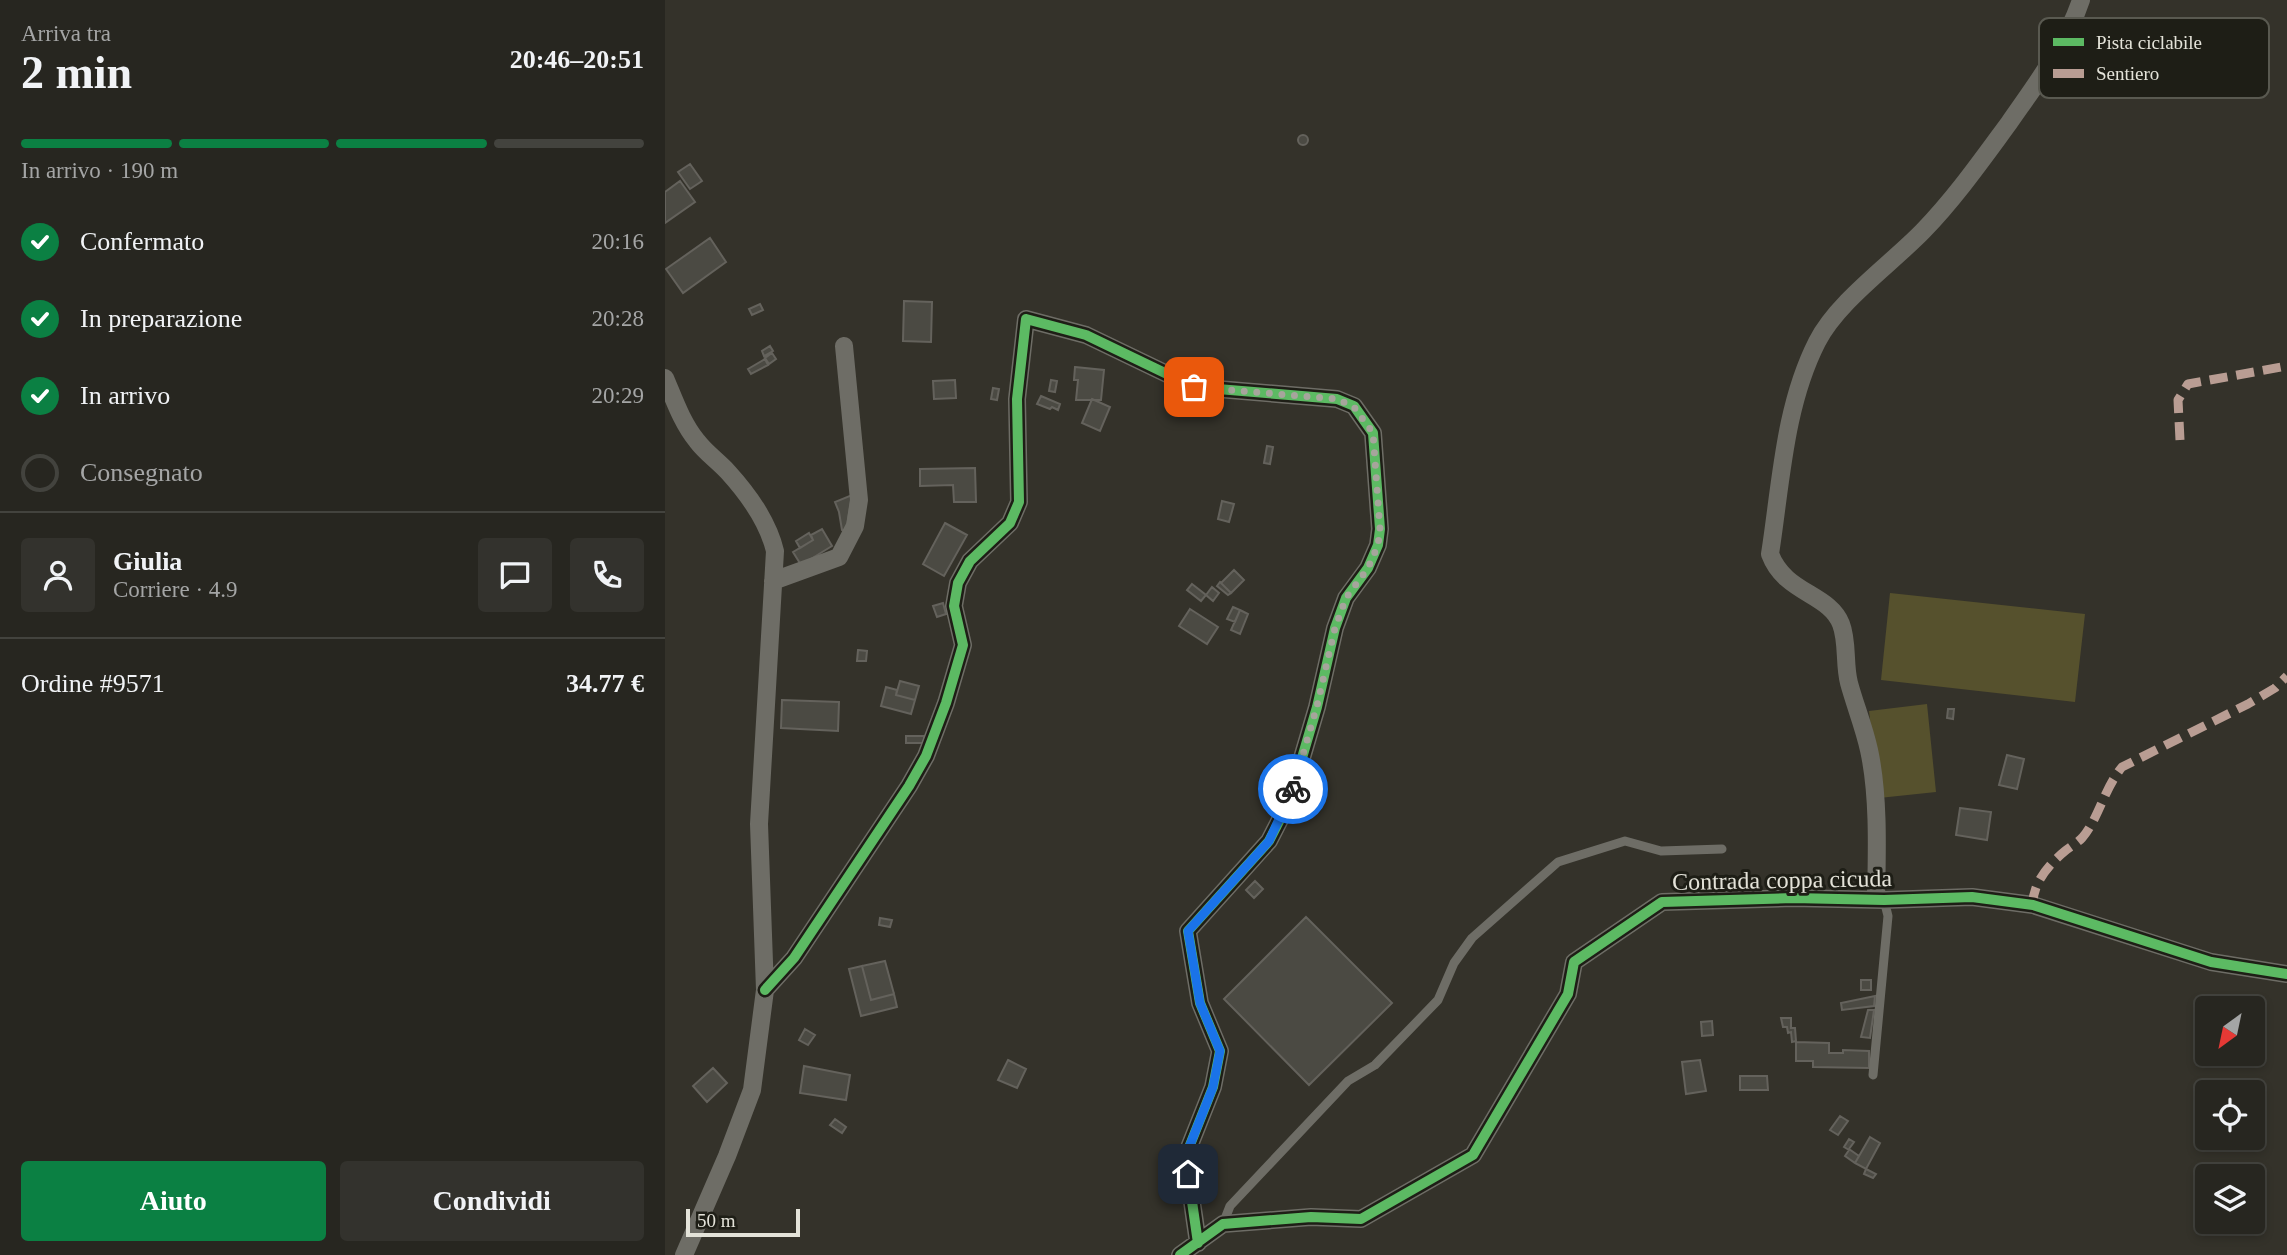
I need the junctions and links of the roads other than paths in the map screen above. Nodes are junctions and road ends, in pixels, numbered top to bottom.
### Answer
1 (2081, 0) edge
2 (2073, 18) edge
3 (2039, 81) edge
4 (844, 346) dead end
5 (665, 377) edge
6 (772, 581) junction
7 (1722, 849) dead end
8 (1880, 900) junction
9 (2287, 974) edge
10 (765, 990) junction
11 (1873, 1075) dead end
12 (1223, 1224) junction
13 (1198, 1243) junction
14 (684, 1255) edge
15 (1179, 1255) edge

1 - 2 street
3 - 8 street
4 - 6 street
5 - 6 street
6 - 10 street
7 - 12 lane
8 - 9 street, Contrada coppa cicuda
8 - 11 lane
8 - 12 street, Contrada coppa cicuda
10 - 13 street
10 - 14 street
12 - 13 street
13 - 15 street

